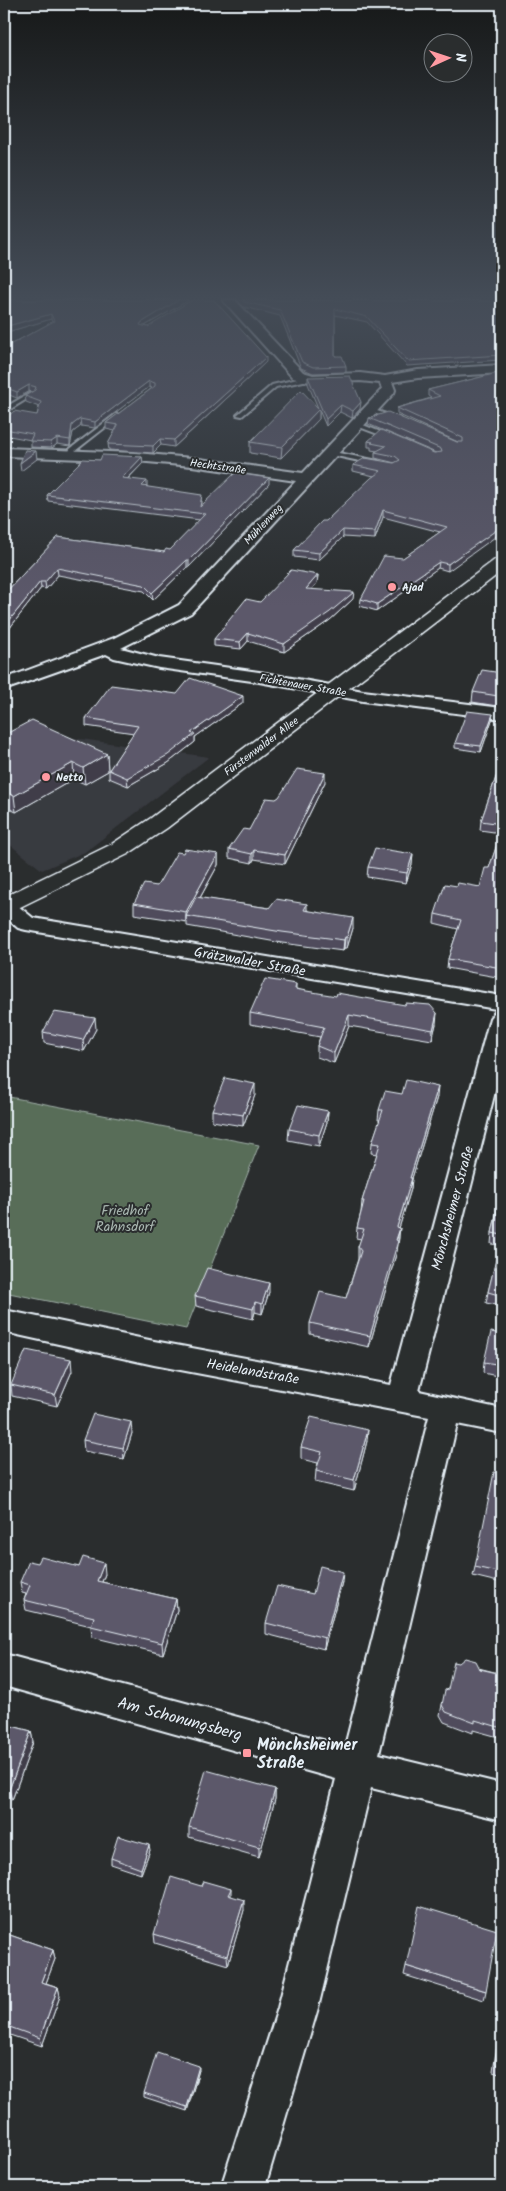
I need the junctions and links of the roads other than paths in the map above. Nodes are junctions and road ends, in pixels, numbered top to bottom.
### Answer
1 (18, 402) edge
2 (255, 402) edge
3 (377, 402) edge
4 (127, 408) edge
5 (370, 410) junction
6 (4, 411) edge
7 (240, 415) dead end
8 (407, 423) edge
9 (356, 424) junction
10 (403, 443) edge
11 (4, 452) edge
12 (329, 453) junction
13 (70, 454) junction
14 (385, 464) edge
15 (305, 478) junction
16 (502, 563) edge
17 (107, 646) junction
18 (4, 685) edge
19 (335, 691) junction
20 (502, 714) edge
21 (4, 906) edge
22 (502, 1003) edge
23 (502, 1018) edge
24 (4, 1321) edge
25 (402, 1399) junction
26 (446, 1408) junction
27 (502, 1421) edge
28 (4, 1670) edge
29 (358, 1767) junction
30 (502, 1802) edge
31 (242, 2187) edge

1 - 6 lane
2 - 7 lane
3 - 5 street, Mühlenweg
4 - 13 lane
5 - 8 lane
5 - 9 street, Mühlenweg
9 - 10 lane
9 - 12 street, Mühlenweg
11 - 13 street, Hechtstraße
12 - 14 lane
12 - 15 street, Mühlenweg
13 - 15 street, Hechtstraße
15 - 17 street, Mühlenweg
16 - 19 main road, Fürstenwalder Allee
17 - 18 street, Mühlenweg
17 - 19 street, Fichtenauer Straße
19 - 20 street, Fichtenauer Straße
19 - 21 main road, Fürstenwalder Allee
21 - 22 street, Grätzwalder Straße
23 - 25 street, Mönchsheimer Straße
24 - 25 street, Heidelandstraße
25 - 26 street, Heidelandstraße
26 - 27 street, Heidelandstraße
26 - 29 street
28 - 29 street, Am Schonungsberg
29 - 30 street, Am Schonungsberg
29 - 31 street

